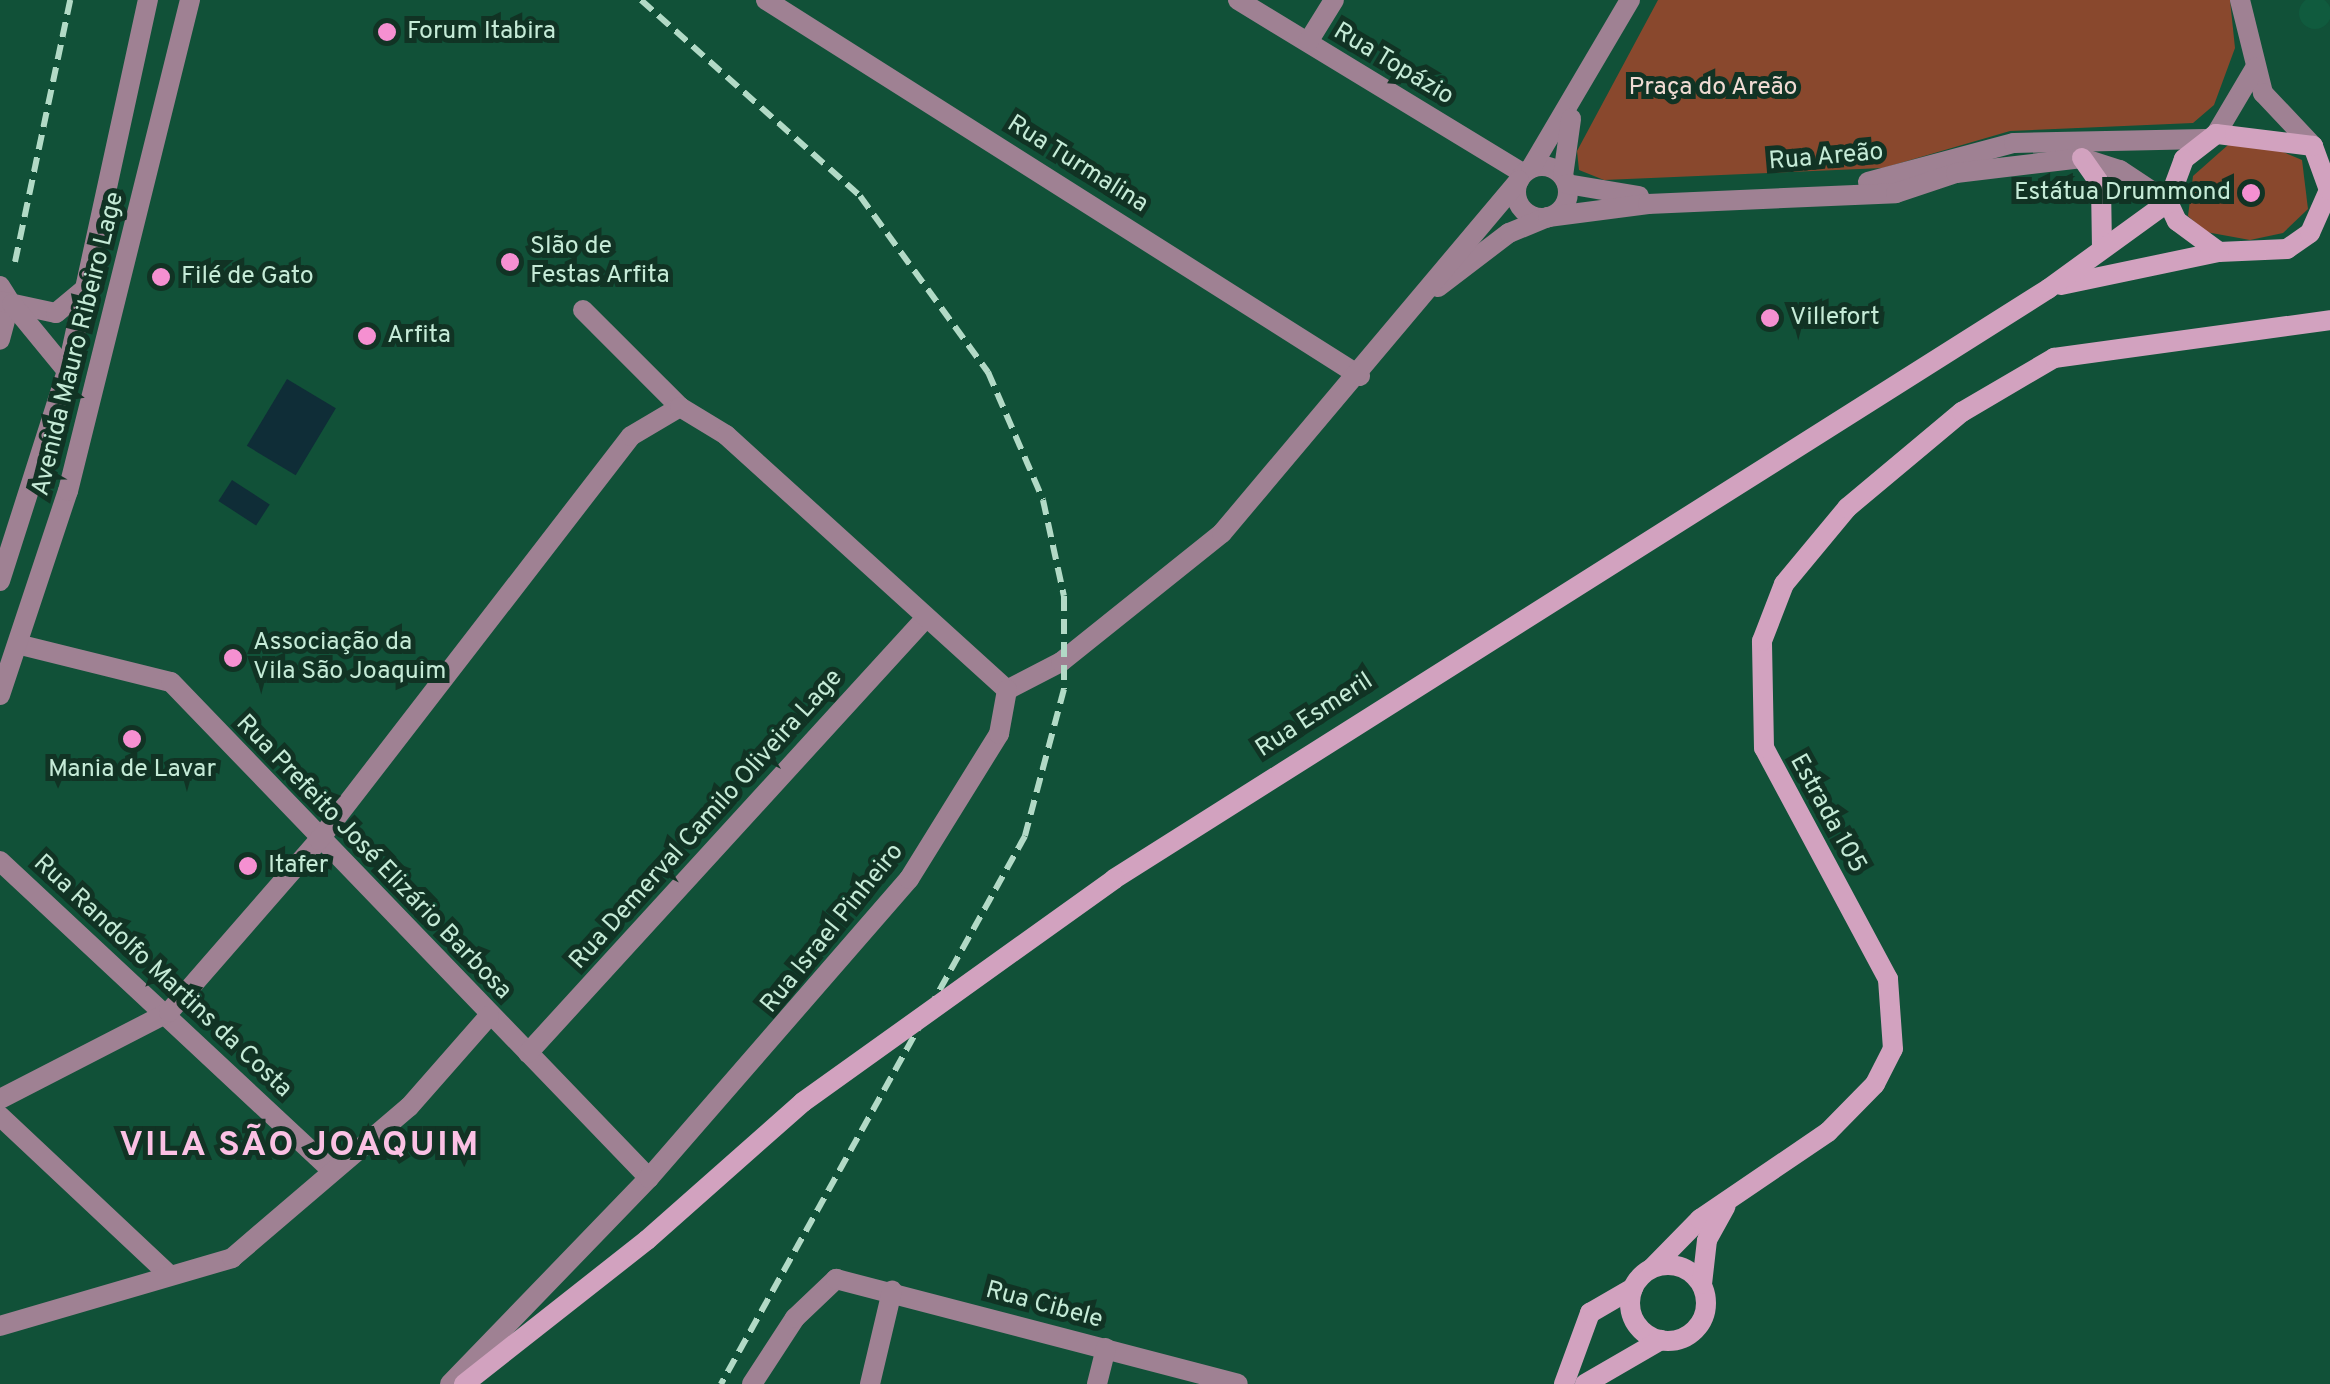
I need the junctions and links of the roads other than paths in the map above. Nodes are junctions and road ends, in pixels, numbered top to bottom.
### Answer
1 (148, 0) edge
2 (190, 0) edge
3 (766, 0) edge
4 (1238, 0) edge
5 (1334, 0) edge
6 (1630, 0) edge
7 (2240, 0) edge
8 (1308, 42) junction
9 (2255, 68) junction
10 (1574, 104) junction
11 (2210, 136) junction
12 (2322, 149) edge
13 (2082, 158) junction
14 (1524, 174) junction
15 (1565, 180) junction
16 (2168, 202) junction
17 (2326, 211) edge
18 (1548, 217) junction
19 (2102, 249) junction
20 (2219, 252) junction
21 (87, 287) junction
22 (1438, 287) junction
23 (2048, 289) junction
24 (3, 297) edge
25 (583, 310) dead end
26 (2330, 320) edge
27 (0, 340) edge
28 (67, 371) junction
29 (1360, 376) junction
30 (680, 407) junction
31 (0, 581) edge
32 (922, 621) junction
33 (21, 645) junction
34 (1007, 690) junction
35 (0, 696) edge
36 (319, 840) junction
37 (0, 861) edge
38 (169, 1012) junction
39 (489, 1016) junction
40 (528, 1053) junction
41 (0, 1099) edge
42 (0, 1116) edge
43 (332, 1171) junction
44 (650, 1178) junction
45 (1729, 1201) junction
46 (1652, 1268) junction
47 (167, 1273) junction
48 (1702, 1284) junction
49 (1633, 1288) junction
50 (892, 1291) junction
51 (0, 1326) edge
52 (1661, 1340) junction
53 (1106, 1348) junction
54 (450, 1384) edge
55 (464, 1384) edge
56 (752, 1384) edge
57 (870, 1384) edge
58 (1097, 1384) edge
59 (1238, 1384) edge
60 (1564, 1384) edge
61 (1585, 1384) edge

1 - 21 street, Avenida Mauro Ribeiro Lage
2 - 33 street, Avenida Mauro Ribeiro Lage
3 - 29 street, Rua Turmalina
4 - 8 street, Rua Topázio
5 - 8 street
6 - 10 street
7 - 9 street
8 - 14 street, Rua Topázio
9 - 11 street
9 - 12 street
10 - 14 street
10 - 15 street
11 - 12 main road
11 - 15 street, Rua Areão
11 - 16 main road
12 - 17 main road
13 - 16 street
13 - 18 street, Rua Areão
13 - 19 main road
14 - 15 street, Rua Areão
14 - 18 street
14 - 22 street
15 - 18 street
16 - 19 main road, Rua Esmeril
16 - 20 main road
17 - 20 main road
18 - 22 street
19 - 23 main road, Rua Esmeril
20 - 23 main road
21 - 24 street
21 - 28 street, Avenida Mauro Ribeiro Lage
22 - 29 street
23 - 55 main road, Rua Esmeril, bridge
24 - 27 street
24 - 28 street
25 - 30 street
26 - 45 main road, Estrada 105
28 - 31 street, Avenida Mauro Ribeiro Lage
29 - 34 street
30 - 32 street
30 - 36 street
32 - 34 street
32 - 40 street, Rua Demerval Camilo Oliveira Lage
33 - 35 street, Avenida Mauro Ribeiro Lage
33 - 36 street, Rua Prefeito José Elizário Barbosa
34 - 44 street, Rua Israel Pinheiro
36 - 38 street
36 - 39 street, Rua Prefeito José Elizário Barbosa
37 - 38 street, Rua Randolfo Martins da Costa
38 - 41 street
38 - 43 street, Rua Randolfo Martins da Costa
39 - 40 street, Rua Prefeito José Elizário Barbosa
39 - 43 street
40 - 44 street, Rua Prefeito José Elizário Barbosa
42 - 47 street
43 - 47 street
44 - 54 street, Rua Israel Pinheiro
45 - 46 main road, Estrada 105
45 - 48 main road, Estrada 105
46 - 48 main road
46 - 49 main road
47 - 51 street
48 - 52 main road
49 - 52 main road
49 - 60 main road
50 - 53 street, Rua Cibele
50 - 56 street, Rua Cibele
50 - 57 street
52 - 61 main road
53 - 58 street
53 - 59 street, Rua Cibele

